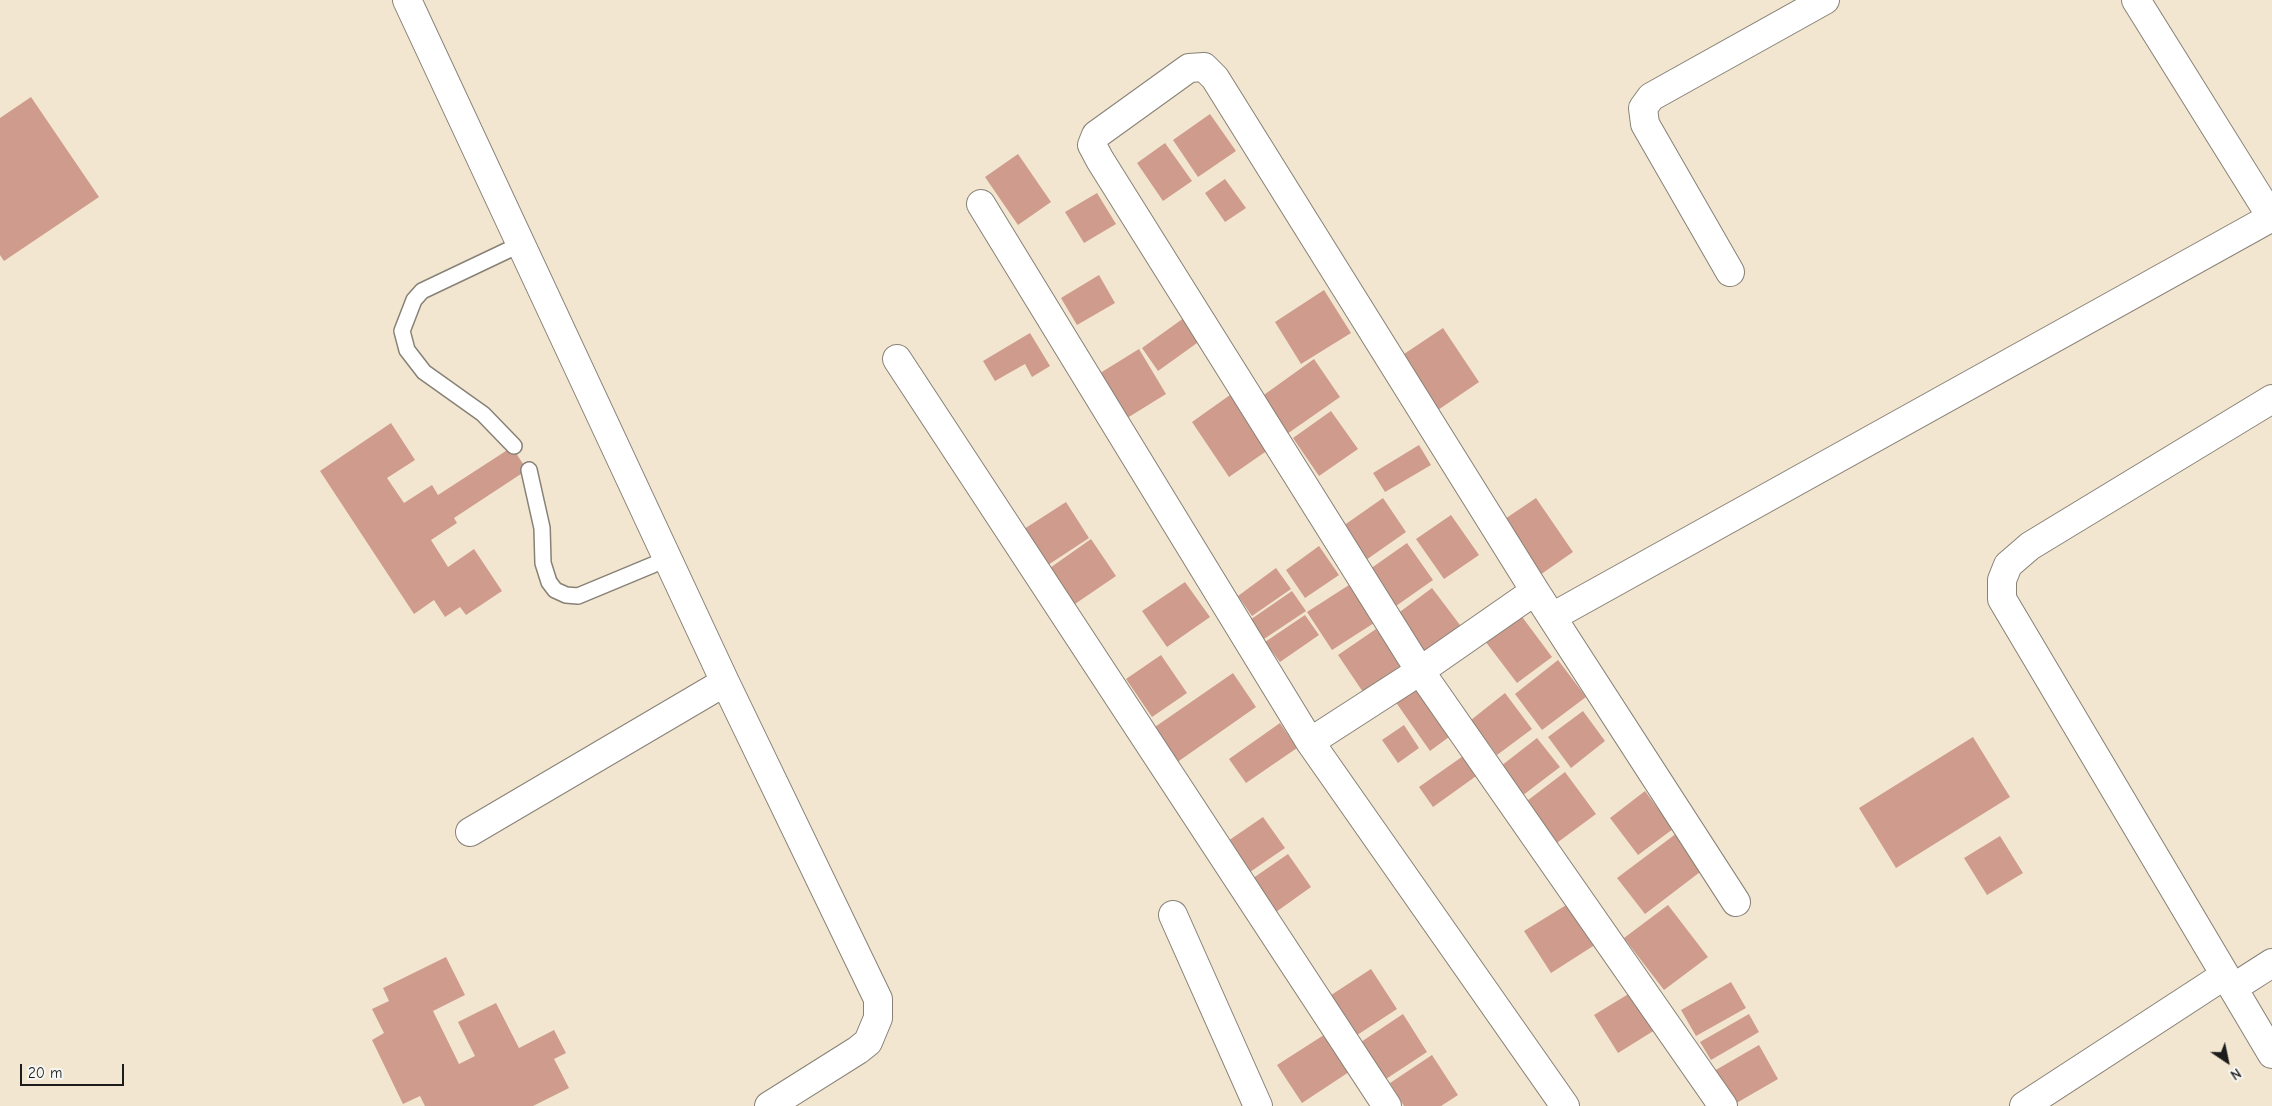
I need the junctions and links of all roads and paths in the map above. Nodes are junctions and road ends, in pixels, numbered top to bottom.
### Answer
1 (407, 0) edge
2 (1825, 0) edge
3 (2136, 0) edge
4 (981, 204) dead end
5 (2272, 218) edge
6 (521, 244) junction
7 (1730, 272) dead end
8 (897, 359) dead end
9 (2272, 399) edge
10 (514, 446) dead end
11 (530, 470) dead end
12 (668, 559) junction
13 (1535, 591) junction
14 (1552, 617) junction
15 (1420, 671) junction
16 (725, 682) junction
17 (1310, 742) junction
18 (470, 832) dead end
19 (1736, 902) dead end
20 (1173, 915) dead end
21 (2272, 963) edge
22 (2229, 981) junction
23 (2272, 1054) edge
24 (770, 1106) edge
25 (1258, 1106) edge
26 (1387, 1106) edge
27 (1565, 1106) edge
28 (1723, 1106) edge
29 (2024, 1106) edge

1 - 6 street
2 - 7 street
3 - 5 street
4 - 17 street
5 - 14 street
6 - 10 lane
6 - 12 street
8 - 26 street
9 - 22 street
11 - 12 lane
12 - 16 street
13 - 14 street
13 - 15 street
13 - 15 street
14 - 19 street
15 - 17 street
15 - 28 street
16 - 18 street
16 - 24 street
17 - 27 street
20 - 25 street
21 - 22 street
22 - 23 street
22 - 29 street

